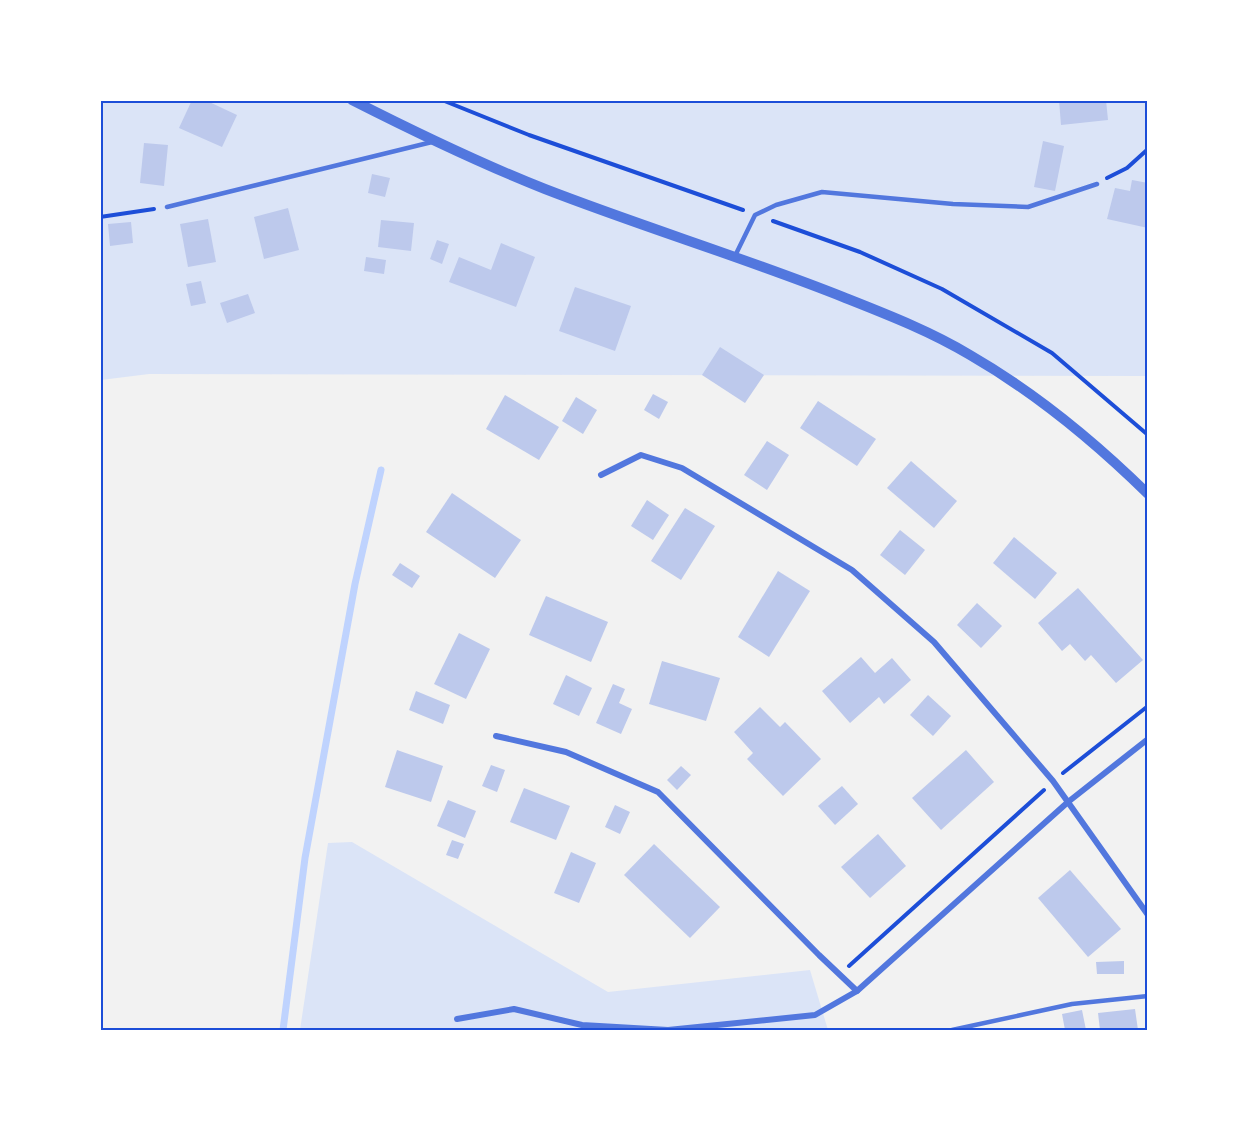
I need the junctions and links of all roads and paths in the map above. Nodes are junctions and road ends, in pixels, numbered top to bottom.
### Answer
1 (351, 100) edge
2 (442, 100) edge
3 (434, 141) junction
4 (1148, 149) edge
5 (1097, 184) joint
6 (167, 207) joint
7 (755, 215) junction
8 (100, 217) edge
9 (735, 257) junction
10 (1148, 435) edge
11 (601, 475) dead end
12 (1148, 494) edge
13 (1148, 706) edge
14 (496, 736) dead end
15 (1148, 739) edge
16 (1053, 781) junction
17 (1068, 802) junction
18 (1148, 915) edge
19 (840, 974) junction
20 (857, 991) junction
21 (1148, 996) edge
22 (457, 1019) dead end
23 (952, 1030) edge

1 - 3 street
2 - 7 path
3 - 6 lane
3 - 9 street
4 - 5 path
5 - 7 lane
6 - 8 path
7 - 9 lane
7 - 10 path
9 - 12 street
11 - 16 street
13 - 16 path
14 - 19 street
15 - 17 street
16 - 17 street
16 - 19 path
17 - 18 street
17 - 20 street
19 - 20 street
20 - 22 street
21 - 23 lane

